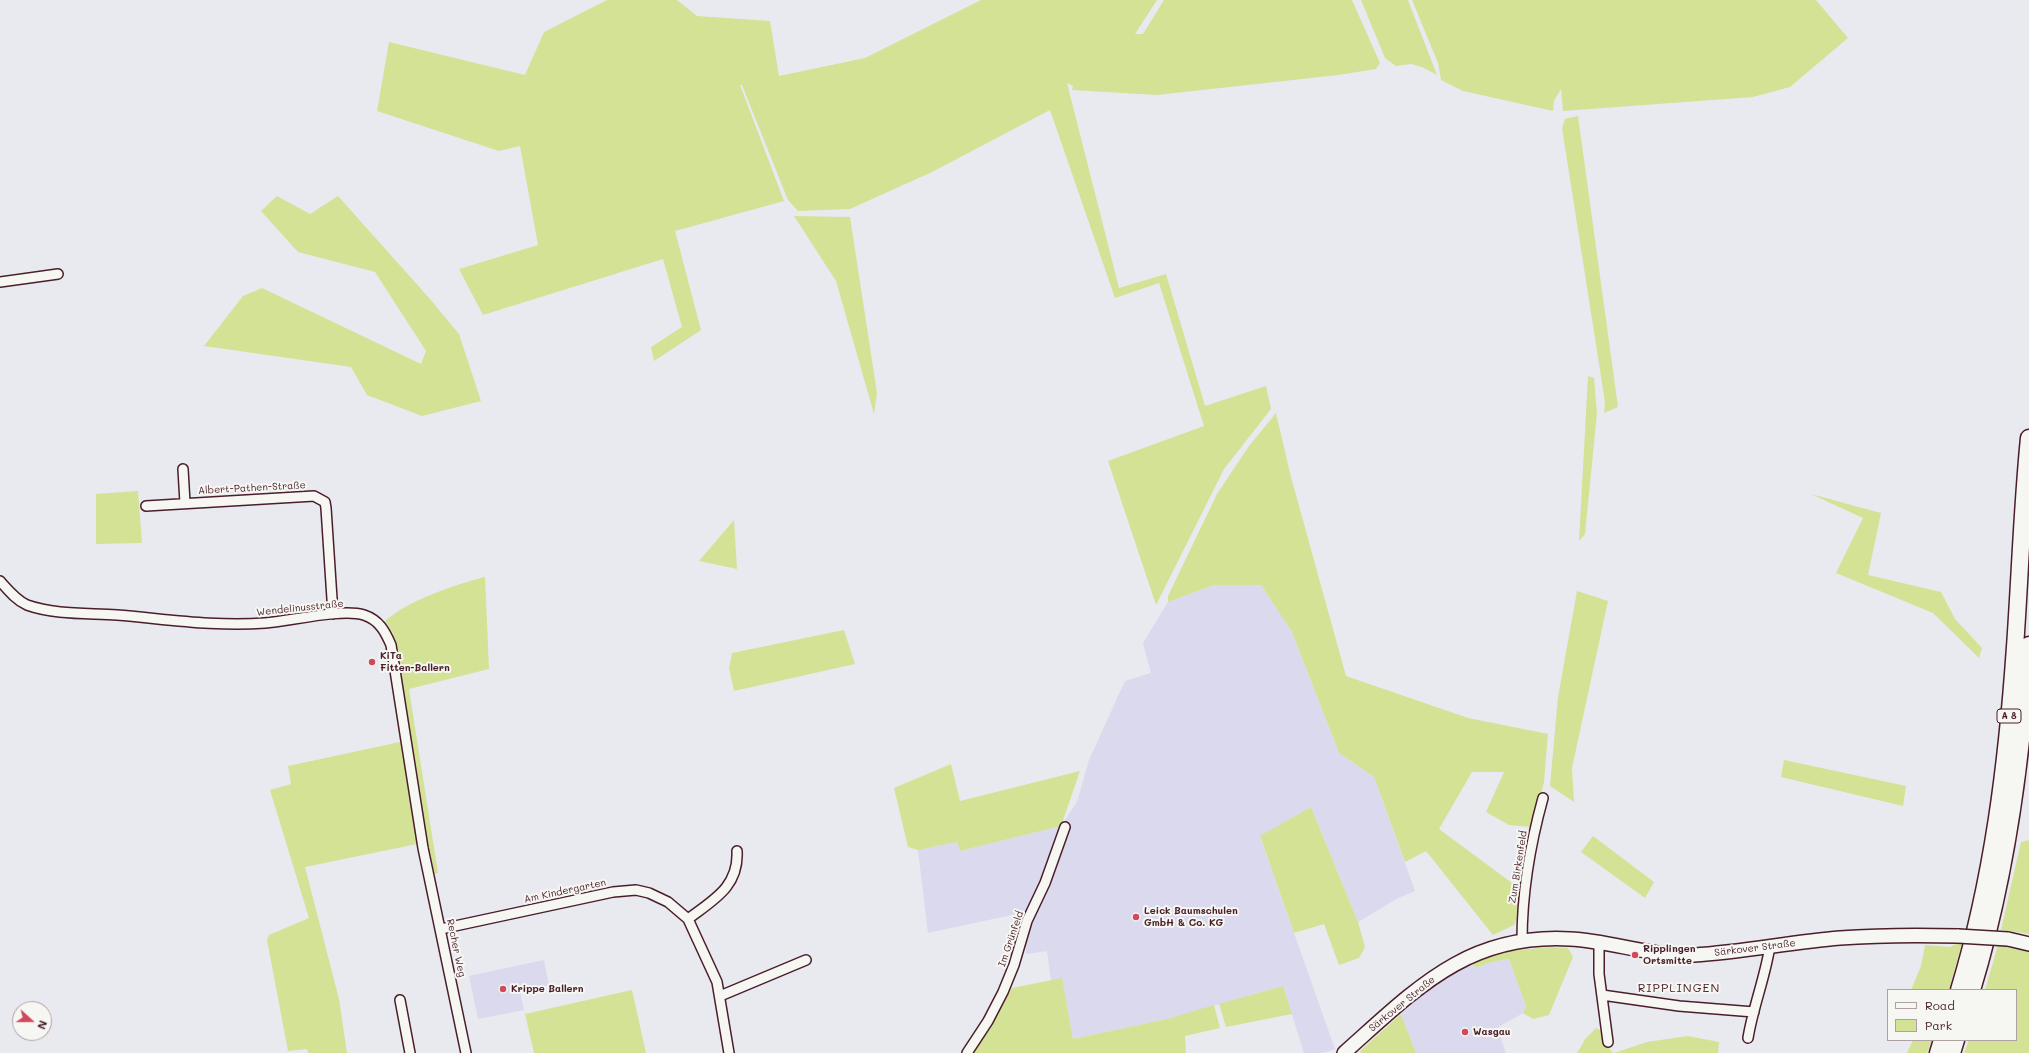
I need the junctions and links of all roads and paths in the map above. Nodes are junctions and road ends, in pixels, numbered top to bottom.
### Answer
1 (58, 274) dead end
2 (0, 282) edge
3 (2029, 438) edge
4 (183, 469) dead end
5 (186, 503) junction
6 (146, 506) dead end
7 (0, 581) edge
8 (332, 614) junction
9 (2029, 645) edge
10 (1543, 798) dead end
11 (1065, 827) dead end
12 (424, 848) joint
13 (737, 851) dead end
14 (688, 919) junction
15 (441, 930) junction
16 (1522, 941) junction
17 (1599, 942) junction
18 (2029, 944) edge
19 (1770, 946) junction
20 (806, 960) dead end
21 (1959, 989) edge
22 (1972, 989) edge
23 (1602, 995) junction
24 (720, 996) junction
25 (400, 1000) dead end
26 (1754, 1012) junction
27 (1748, 1038) dead end
28 (1942, 1041) edge
29 (1956, 1041) edge
30 (1608, 1042) dead end
31 (410, 1053) edge
32 (466, 1053) edge
33 (729, 1053) edge
34 (967, 1053) edge
35 (1344, 1053) edge
36 (1938, 1053) edge
37 (1952, 1053) edge

1 - 2 street
3 - 21 highway, A 8
4 - 5 street, Albert-Pathen-Straße
5 - 6 street, Albert-Pathen-Straße
5 - 8 street, Albert-Pathen-Straße
7 - 8 street, Wendelinusstraße
8 - 12 street, Wendelinusstraße
9 - 22 highway, A 8
10 - 16 street, Zum Birkenfeld
11 - 34 street, Im Grünfeld
12 - 15 street, Recher Weg
13 - 14 street
14 - 15 street, Am Kindergarten
14 - 24 street, Am Kindergarten
15 - 32 street, Recher Weg
16 - 17 main road, Särkover Straße
16 - 35 main road, Särkover Straße
17 - 19 main road, Särkover Straße
17 - 23 street
18 - 19 main road, Särkover Straße, bridge
19 - 26 street
20 - 24 street
23 - 26 street
23 - 30 street
24 - 33 street, Am Kindergarten
25 - 31 street
26 - 27 street
28 - 36 highway
29 - 37 highway

